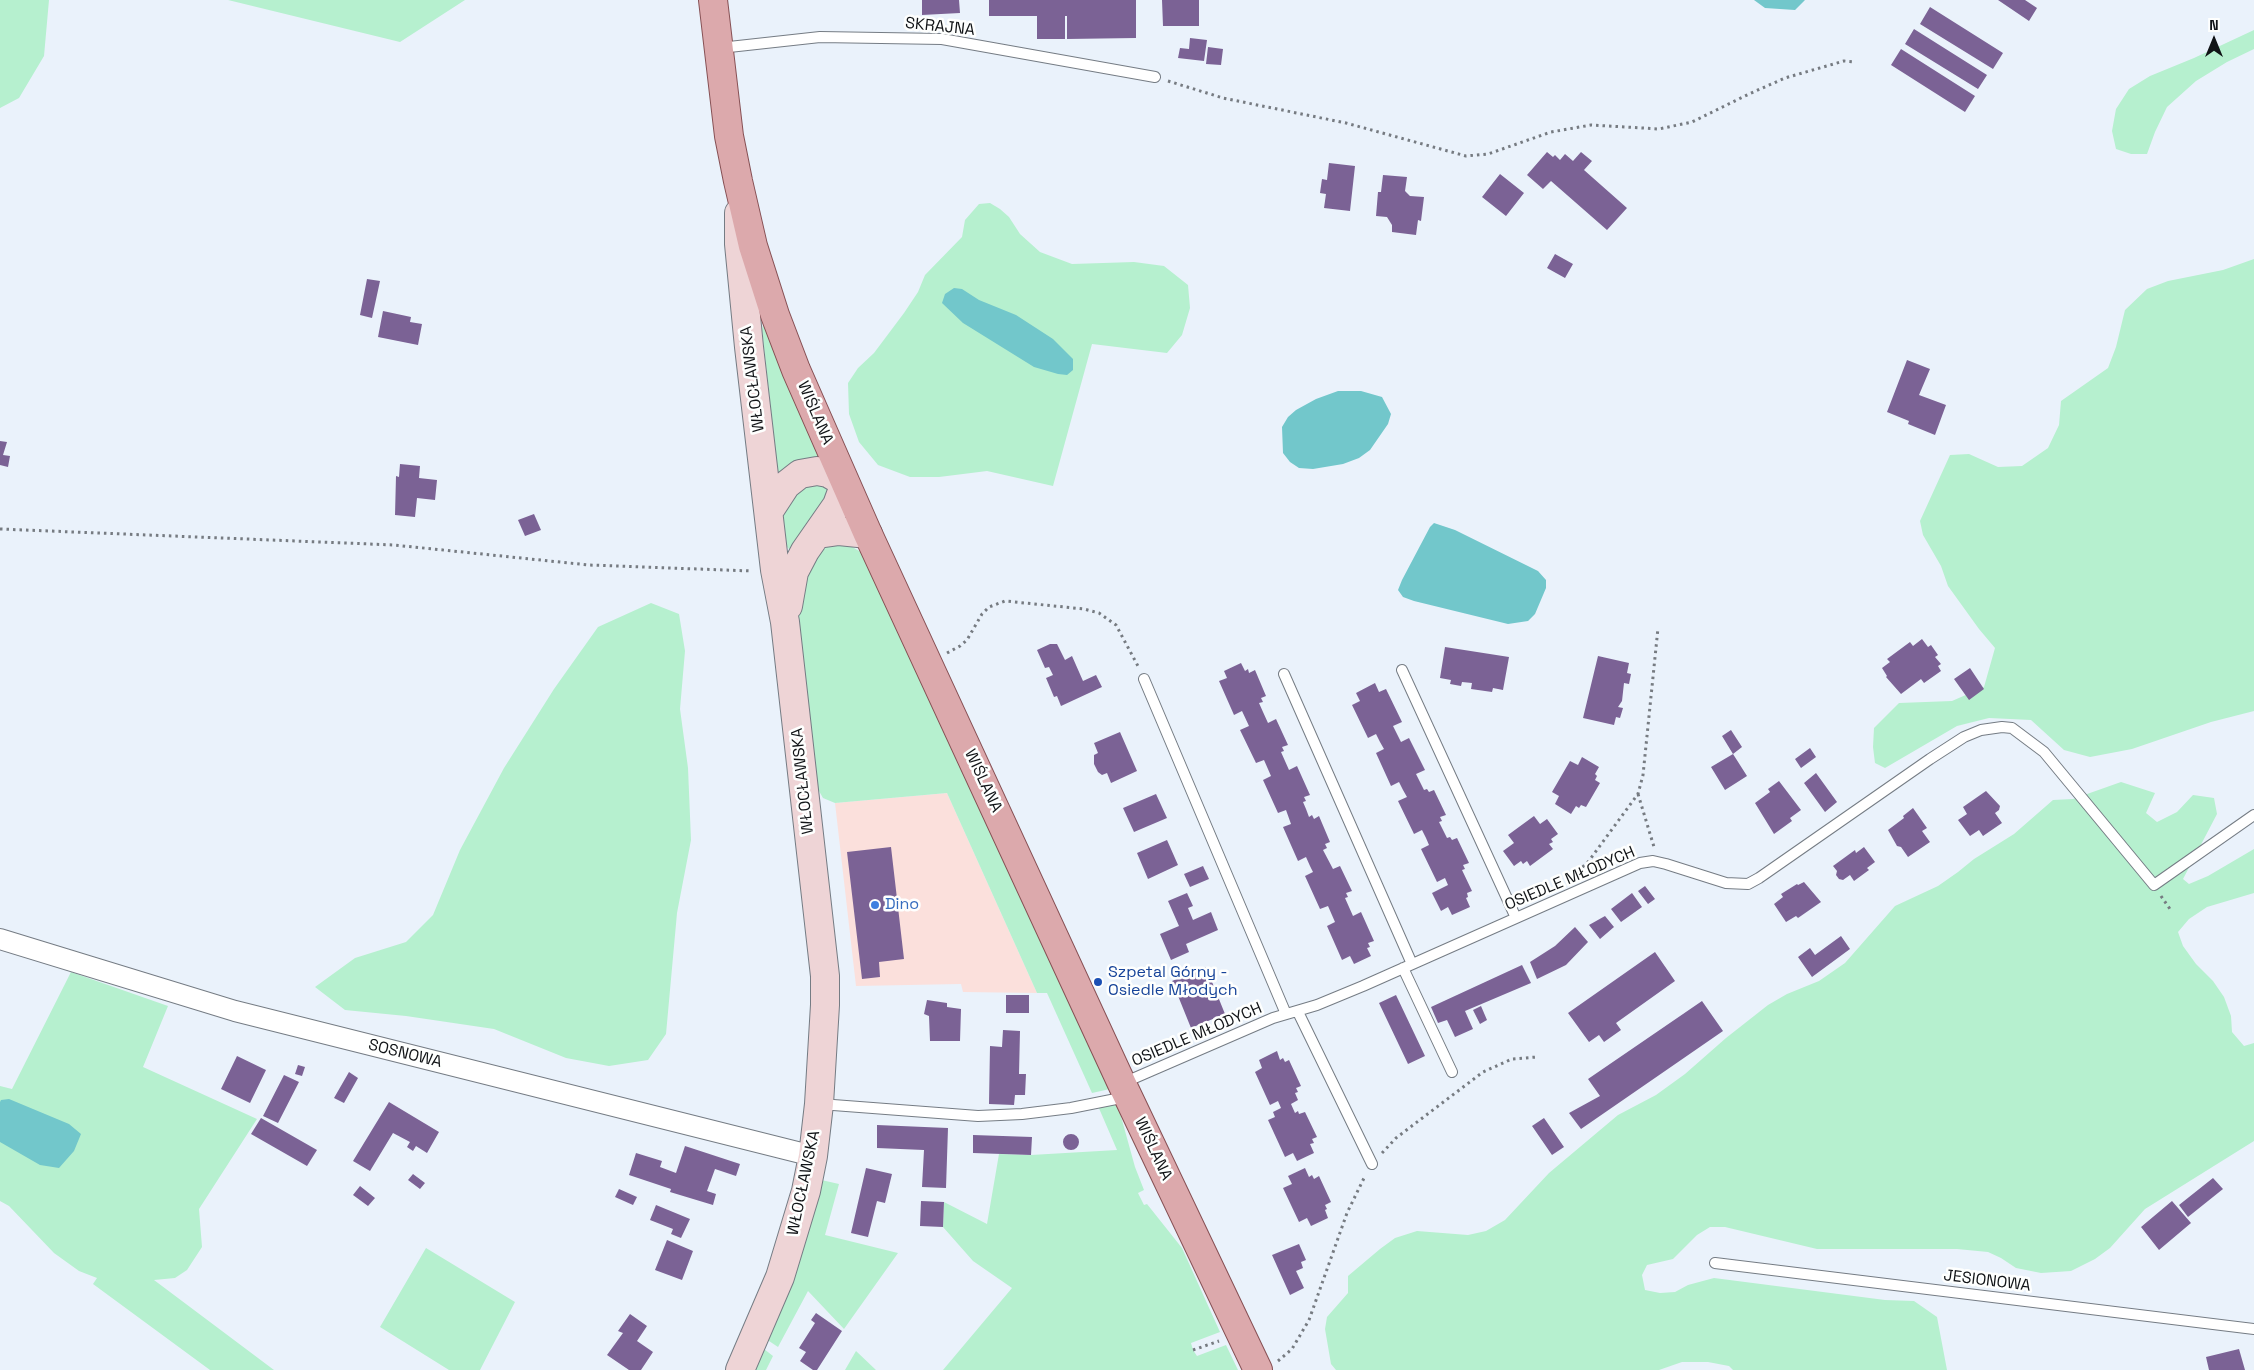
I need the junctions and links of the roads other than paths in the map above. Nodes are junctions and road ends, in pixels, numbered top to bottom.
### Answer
1 (713, 0) edge
2 (719, 48) junction
3 (1155, 77) road end
4 (738, 181) junction
5 (845, 483) junction
6 (769, 511) junction
7 (818, 534) junction
8 (868, 534) junction
9 (785, 622) junction
10 (1402, 670) dead end
11 (1284, 674) dead end
12 (1144, 679) road end
13 (2254, 815) edge
14 (1516, 918) junction
15 (0, 939) edge
16 (1407, 966) junction
17 (1298, 1012) junction
18 (1286, 1014) junction
19 (1452, 1072) dead end
20 (1125, 1090) junction
21 (819, 1104) junction
22 (813, 1156) junction
23 (1372, 1164) road end
24 (1716, 1263) dead end
25 (2254, 1329) edge
26 (1266, 1367) edge
27 (740, 1370) edge

1 - 2 main road, WIŚLANA
2 - 3 lane, SKRAJNA
2 - 4 main road, WIŚLANA
4 - 5 main road, WIŚLANA
4 - 6 main road, WŁOCŁAWSKA
5 - 6 main road
5 - 7 main road
5 - 8 main road, WIŚLANA
6 - 9 main road, WŁOCŁAWSKA
7 - 8 main road
7 - 9 main road
8 - 20 main road, WIŚLANA
9 - 21 main road, WŁOCŁAWSKA
10 - 14 lane
11 - 16 lane
12 - 18 lane
13 - 14 lane, OSIEDLE MŁODYCH
14 - 16 lane, OSIEDLE MŁODYCH
15 - 22 street, SOSNOWA
16 - 17 lane, OSIEDLE MŁODYCH
16 - 19 lane
17 - 18 lane, OSIEDLE MŁODYCH
17 - 23 lane
18 - 20 lane, OSIEDLE MŁODYCH
20 - 21 lane, OSIEDLE MŁODYCH
20 - 26 main road, WIŚLANA
21 - 22 main road, WŁOCŁAWSKA
22 - 27 main road, WŁOCŁAWSKA
24 - 25 lane, JESIONOWA

